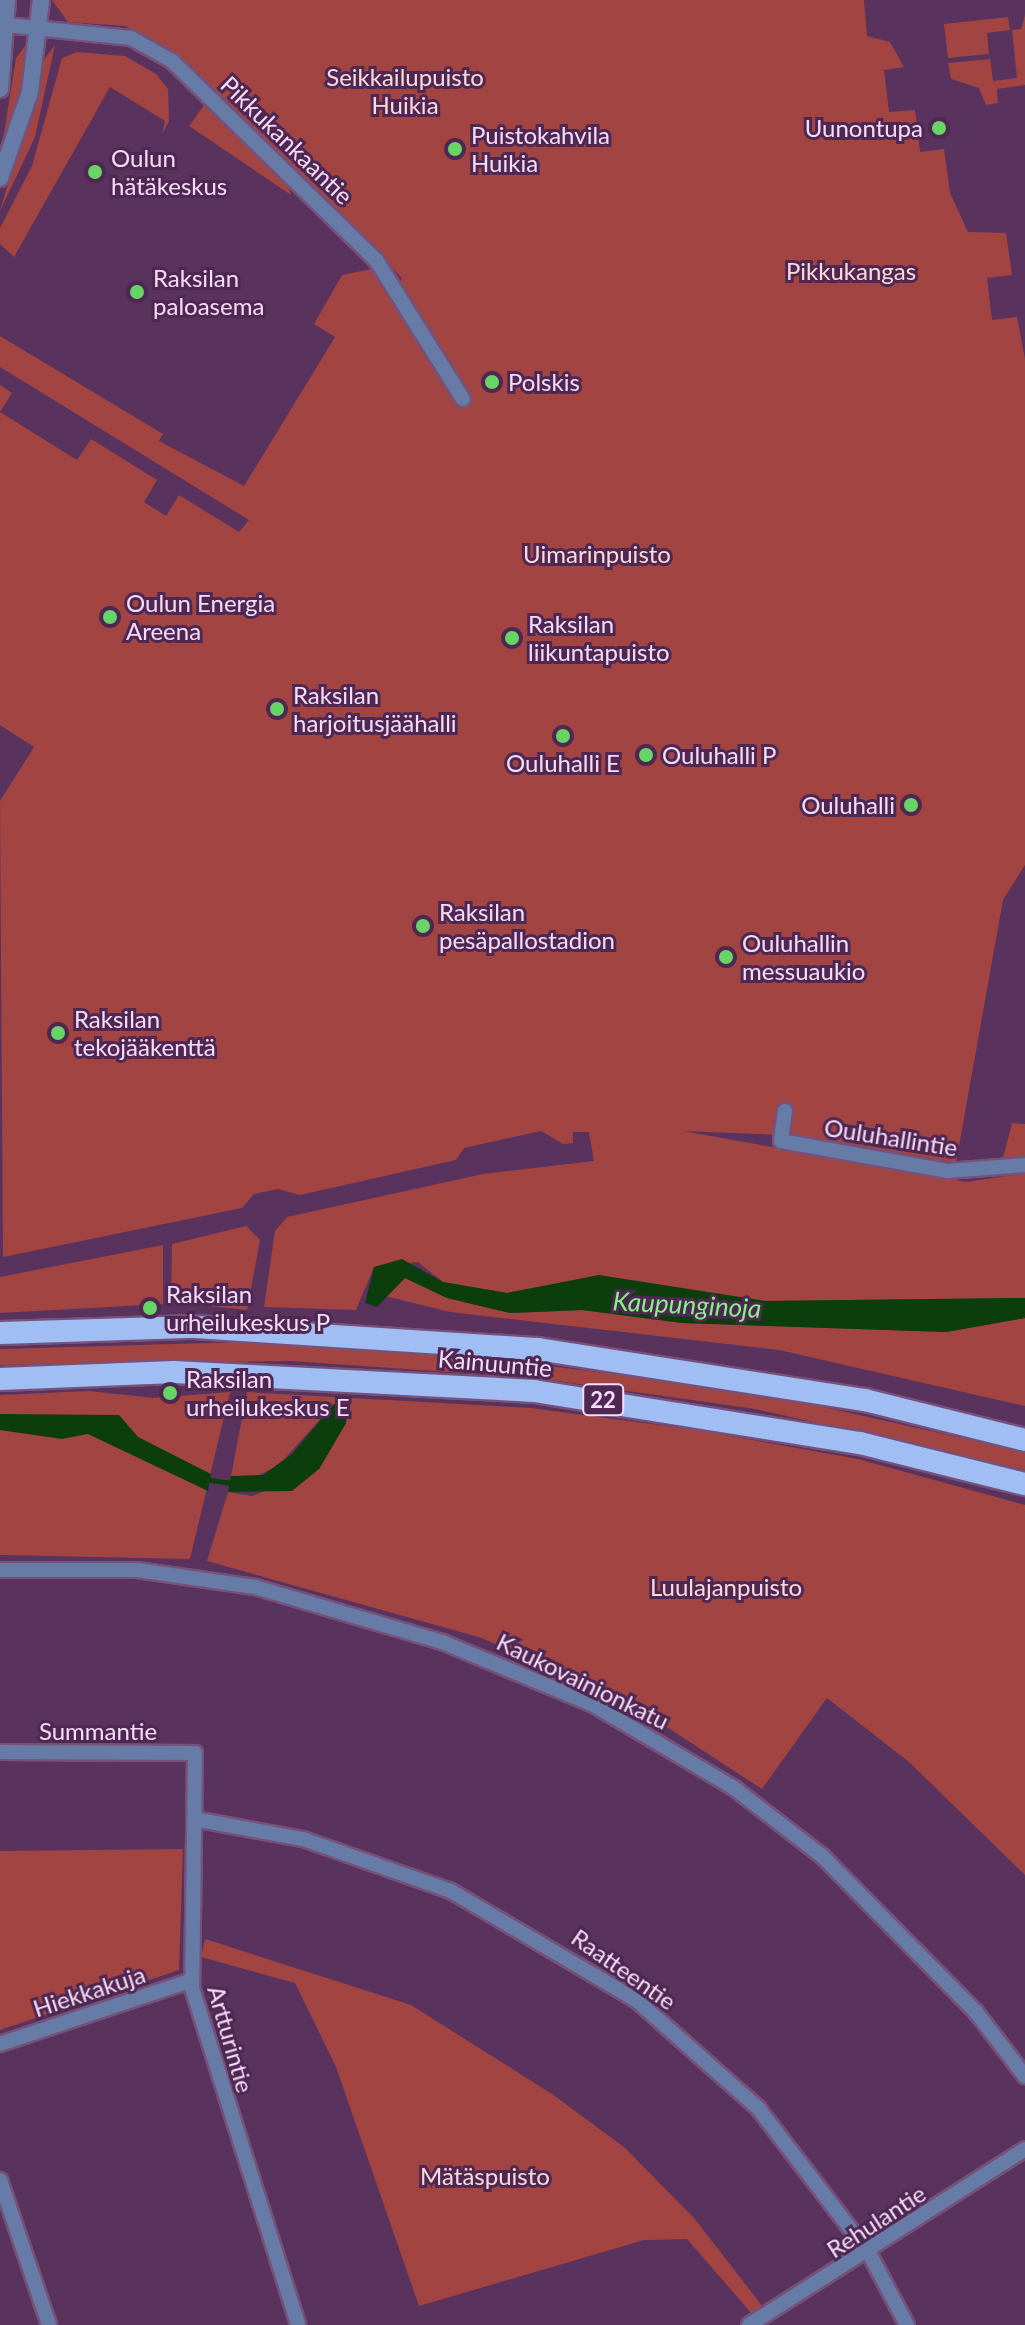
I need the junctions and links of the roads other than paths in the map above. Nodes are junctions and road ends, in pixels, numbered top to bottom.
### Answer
1 (7, 0) edge
2 (41, 0) edge
3 (6, 25) junction
4 (38, 29) junction
5 (0, 89) edge
6 (0, 178) edge
7 (463, 399) dead end
8 (785, 1111) dead end
9 (1025, 1165) edge
10 (0, 1333) edge
11 (0, 1379) edge
12 (1025, 1440) edge
13 (1025, 1484) edge
14 (0, 1570) edge
15 (0, 1752) edge
16 (195, 1753) joint
17 (194, 1819) junction
18 (192, 1980) junction
19 (0, 2044) edge
20 (1025, 2076) edge
21 (1025, 2149) edge
22 (0, 2180) edge
23 (869, 2253) junction
24 (49, 2325) edge
25 (298, 2325) edge
26 (749, 2325) edge
27 (907, 2325) edge

1 - 3 street
2 - 4 street
3 - 4 street, Pikkukankaantie
3 - 5 street
4 - 6 street
4 - 7 street, Pikkukankaantie
8 - 9 street, Ouluhallintie
10 - 12 highway, Kainuuntie / 22
11 - 13 highway, Kainuuntie / 22
14 - 20 street, Kaukovainionkatu
15 - 16 street, Summantie
16 - 17 street, Artturintie
17 - 18 street, Artturintie
17 - 23 street, Raatteentie
18 - 19 street, Hiekkakuja
18 - 25 street, Artturintie
21 - 23 street, Rehulantie
22 - 24 street
23 - 26 street, Rehulantie
23 - 27 street, Raatteentie

